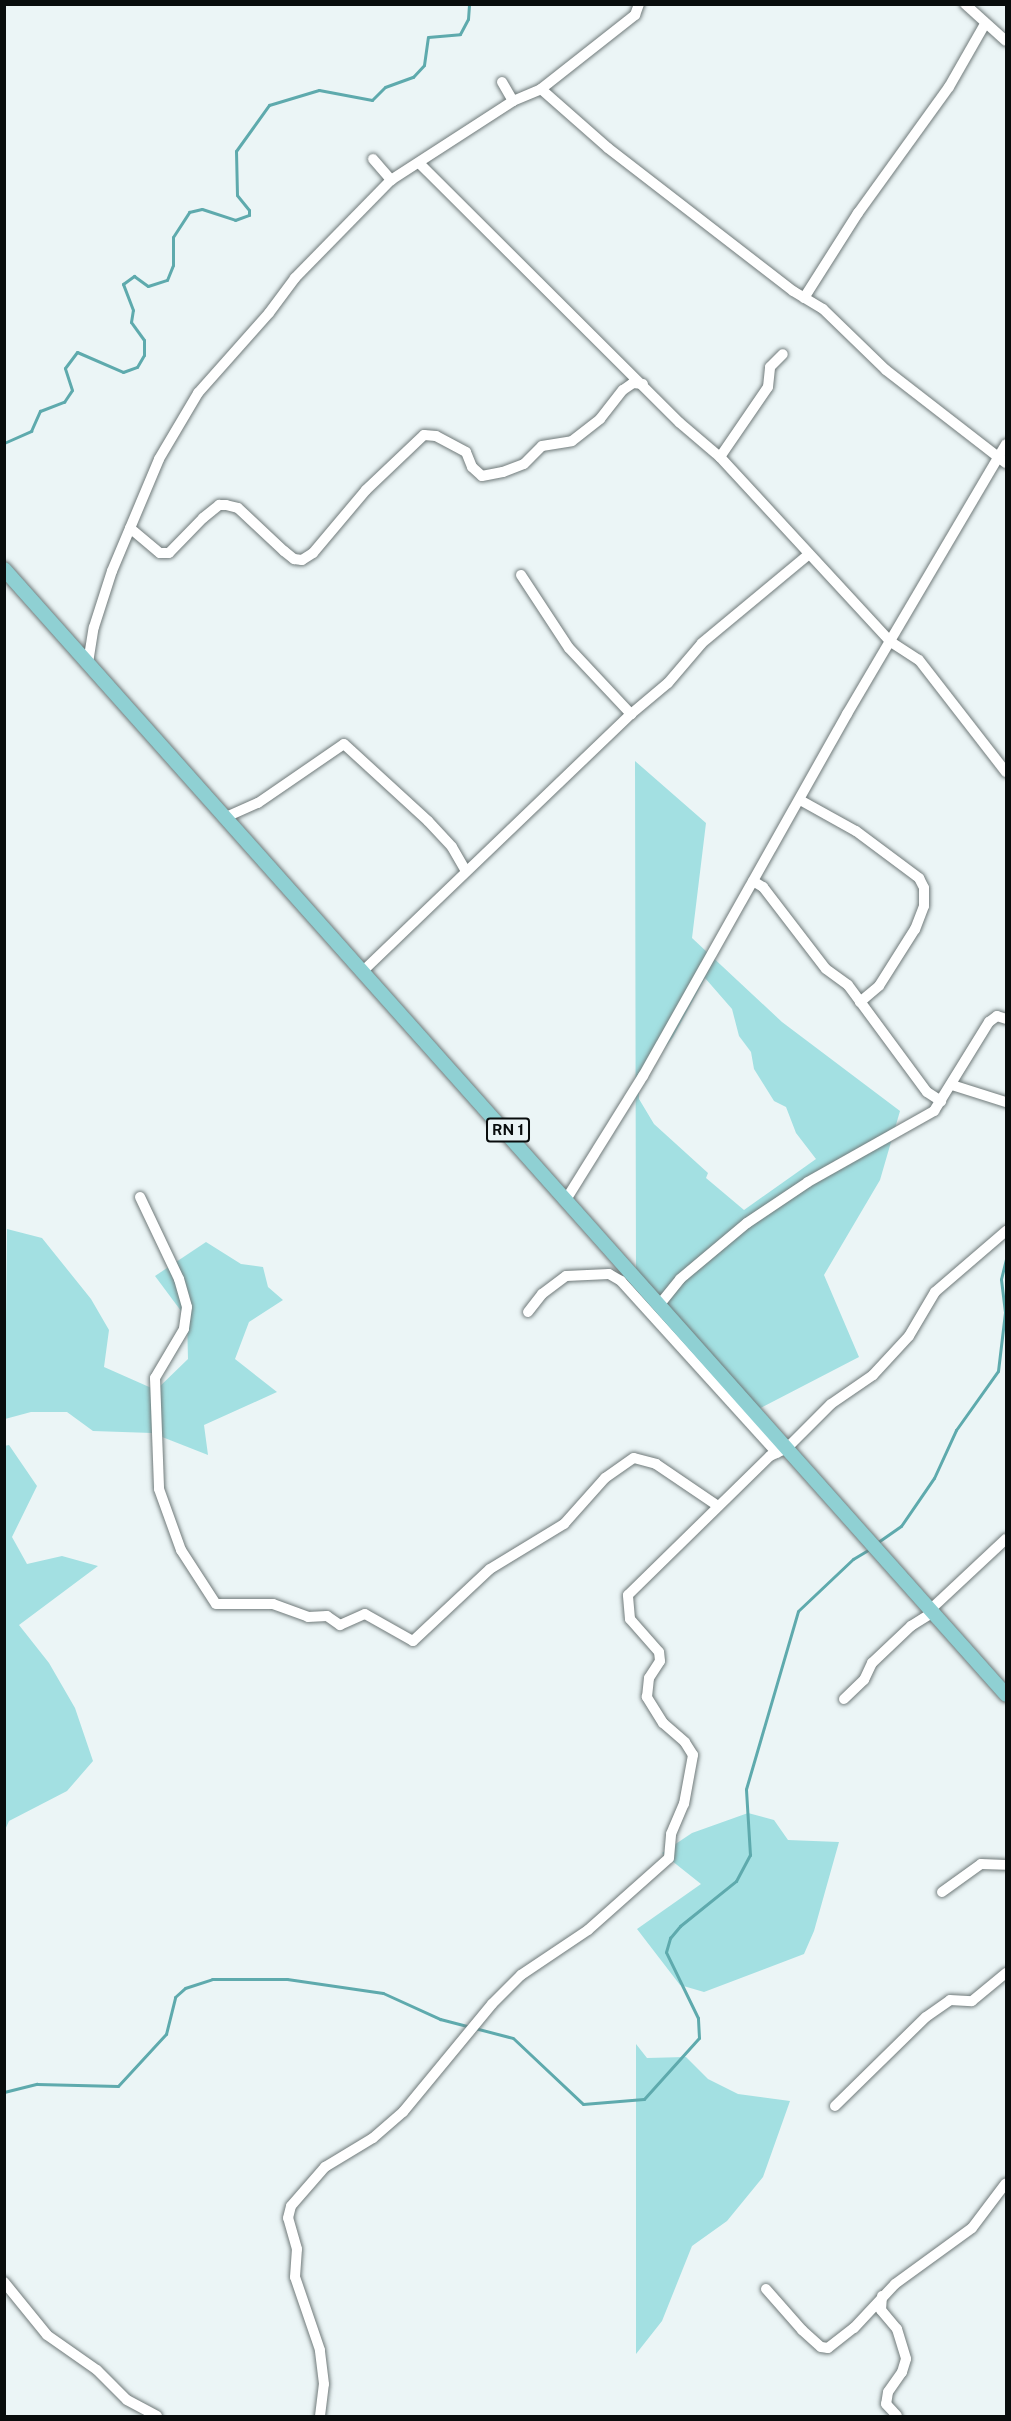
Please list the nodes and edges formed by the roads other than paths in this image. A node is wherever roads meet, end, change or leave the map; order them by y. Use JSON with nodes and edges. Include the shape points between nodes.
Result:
{"nodes":[{"id":1,"x":639,"y":4,"type":"edge"},
{"id":2,"x":965,"y":4,"type":"edge"},
{"id":3,"x":985,"y":24,"type":"junction"},
{"id":4,"x":1006,"y":40,"type":"edge"},
{"id":5,"x":502,"y":82,"type":"dead end"},
{"id":6,"x":542,"y":89,"type":"junction"},
{"id":7,"x":513,"y":101,"type":"junction"},
{"id":8,"x":373,"y":159,"type":"dead end"},
{"id":9,"x":419,"y":163,"type":"junction"},
{"id":10,"x":391,"y":180,"type":"junction"},
{"id":11,"x":804,"y":298,"type":"junction"},
{"id":12,"x":783,"y":354,"type":"dead end"},
{"id":13,"x":643,"y":384,"type":"junction"},
{"id":14,"x":1006,"y":444,"type":"edge"},
{"id":15,"x":720,"y":457,"type":"junction"},
{"id":16,"x":1002,"y":459,"type":"edge"},
{"id":17,"x":130,"y":528,"type":"junction"},
{"id":18,"x":808,"y":555,"type":"junction"},
{"id":19,"x":4,"y":569,"type":"edge"},
{"id":20,"x":522,"y":575,"type":"dead end"},
{"id":21,"x":891,"y":642,"type":"junction"},
{"id":22,"x":88,"y":663,"type":"junction"},
{"id":23,"x":631,"y":714,"type":"junction"},
{"id":24,"x":1006,"y":772,"type":"edge"},
{"id":25,"x":800,"y":800,"type":"junction"},
{"id":26,"x":226,"y":817,"type":"junction"},
{"id":27,"x":466,"y":871,"type":"junction"},
{"id":28,"x":753,"y":881,"type":"junction"},
{"id":29,"x":364,"y":970,"type":"junction"},
{"id":30,"x":860,"y":1002,"type":"junction"},
{"id":31,"x":1006,"y":1019,"type":"edge"},
{"id":32,"x":952,"y":1085,"type":"junction"},
{"id":33,"x":941,"y":1101,"type":"junction"},
{"id":34,"x":1006,"y":1102,"type":"edge"},
{"id":35,"x":141,"y":1197,"type":"dead end"},
{"id":36,"x":567,"y":1198,"type":"junction"},
{"id":37,"x":1006,"y":1231,"type":"edge"},
{"id":38,"x":660,"y":1304,"type":"junction"},
{"id":39,"x":528,"y":1312,"type":"dead end"},
{"id":40,"x":782,"y":1451,"type":"junction"},
{"id":41,"x":718,"y":1506,"type":"junction"},
{"id":42,"x":1006,"y":1539,"type":"edge"},
{"id":43,"x":931,"y":1611,"type":"junction"},
{"id":44,"x":1006,"y":1695,"type":"edge"},
{"id":45,"x":844,"y":1699,"type":"dead end"},
{"id":46,"x":1006,"y":1865,"type":"edge"},
{"id":47,"x":942,"y":1892,"type":"dead end"},
{"id":48,"x":1006,"y":1973,"type":"edge"},
{"id":49,"x":835,"y":2106,"type":"dead end"},
{"id":50,"x":1006,"y":2182,"type":"edge"},
{"id":51,"x":4,"y":2282,"type":"edge"},
{"id":52,"x":766,"y":2289,"type":"dead end"},
{"id":53,"x":882,"y":2296,"type":"junction"},
{"id":54,"x":157,"y":2416,"type":"edge"},
{"id":55,"x":320,"y":2416,"type":"edge"},
{"id":56,"x":897,"y":2416,"type":"edge"}],
"edges":[{"from":1,"to":6,"type":"street","via":[[635,15]]},
{"from":2,"to":3,"type":"street"},
{"from":3,"to":4,"type":"street"},
{"from":3,"to":11,"type":"street","via":[[949,87],[858,213]]},
{"from":5,"to":7,"type":"street"},
{"from":6,"to":7,"type":"street"},
{"from":6,"to":11,"type":"street","via":[[608,148]]},
{"from":7,"to":9,"type":"street"},
{"from":8,"to":10,"type":"street"},
{"from":9,"to":10,"type":"street"},
{"from":9,"to":13,"type":"street"},
{"from":10,"to":17,"type":"street","via":[[295,278],[270,314],[198,393],[159,459]]},
{"from":11,"to":16,"type":"street","via":[[824,309],[886,370]]},
{"from":12,"to":15,"type":"street","via":[[771,367],[768,387]]},
{"from":13,"to":15,"type":"street"},
{"from":13,"to":17,"type":"street","via":[[633,383],[623,390],[600,419],[572,441],[542,446],[524,464],[502,472],[482,476],[472,467],[466,452],[444,439],[424,435],[366,490],[303,560],[294,559],[238,508],[226,505],[219,505],[203,518],[169,553],[160,553]]},
{"from":14,"to":16,"type":"street"},
{"from":15,"to":18,"type":"street"},
{"from":16,"to":21,"type":"street"},
{"from":17,"to":22,"type":"street","via":[[94,627]]},
{"from":18,"to":21,"type":"street"},
{"from":18,"to":23,"type":"street","via":[[702,643],[668,683]]},
{"from":19,"to":22,"type":"main road","number":"RN 1"},
{"from":20,"to":23,"type":"street","via":[[569,648]]},
{"from":21,"to":24,"type":"street","via":[[919,660]]},
{"from":21,"to":25,"type":"street"},
{"from":22,"to":26,"type":"main road","number":"RN 1"},
{"from":23,"to":27,"type":"street"},
{"from":25,"to":28,"type":"street"},
{"from":25,"to":30,"type":"street","via":[[856,831],[919,878],[924,888],[924,906],[915,929],[879,986]]},
{"from":26,"to":27,"type":"street","via":[[258,803],[344,744],[429,821],[452,847]]},
{"from":26,"to":29,"type":"main road","number":"RN 1"},
{"from":27,"to":29,"type":"street"},
{"from":28,"to":30,"type":"street","via":[[763,887],[804,943]]},
{"from":28,"to":36,"type":"street","via":[[643,1076]]},
{"from":29,"to":36,"type":"main road","number":"RN 1"},
{"from":30,"to":33,"type":"street","via":[[927,1092]]},
{"from":31,"to":32,"type":"street","via":[[996,1017],[989,1022]]},
{"from":32,"to":33,"type":"street"},
{"from":32,"to":34,"type":"street"},
{"from":33,"to":38,"type":"street","via":[[934,1111],[808,1182],[747,1223],[680,1279]]},
{"from":35,"to":41,"type":"street","via":[[179,1279],[187,1307],[184,1329],[155,1378],[159,1489],[181,1551],[216,1604],[273,1604],[293,1608],[308,1617],[327,1616],[340,1625],[365,1614],[413,1641],[483,1574],[564,1524],[605,1478],[634,1458],[656,1464]]},
{"from":36,"to":38,"type":"main road","number":"RN 1"},
{"from":37,"to":40,"type":"street","via":[[935,1292],[909,1336],[873,1375],[831,1404]]},
{"from":38,"to":40,"type":"main road","number":"RN 1"},
{"from":39,"to":40,"type":"street","via":[[542,1294],[566,1276],[609,1274],[621,1281]]},
{"from":40,"to":41,"type":"street"},
{"from":40,"to":43,"type":"main road","number":"RN 1"},
{"from":41,"to":55,"type":"street","via":[[632,1589],[626,1601],[630,1619],[658,1652],[660,1660],[646,1686],[649,1703],[693,1755],[684,1803],[671,1834],[669,1857],[588,1930],[521,1975],[492,2004],[403,2112],[373,2138],[325,2167],[291,2206],[288,2218],[297,2249],[295,2277],[320,2350],[324,2384]]},
{"from":42,"to":43,"type":"street"},
{"from":43,"to":44,"type":"main road","number":"RN 1"},
{"from":43,"to":45,"type":"street","via":[[872,1663],[864,1680]]},
{"from":46,"to":47,"type":"street","via":[[981,1864]]},
{"from":48,"to":49,"type":"street","via":[[972,2001],[950,2000],[926,2017]]},
{"from":50,"to":53,"type":"street","via":[[972,2228]]},
{"from":51,"to":54,"type":"street","via":[[47,2336],[97,2370],[127,2400]]},
{"from":52,"to":53,"type":"street","via":[[802,2330],[821,2347],[828,2348],[854,2328]]},
{"from":53,"to":56,"type":"street","via":[[881,2310],[897,2329],[906,2359],[902,2373],[888,2392],[886,2404]]}]}
